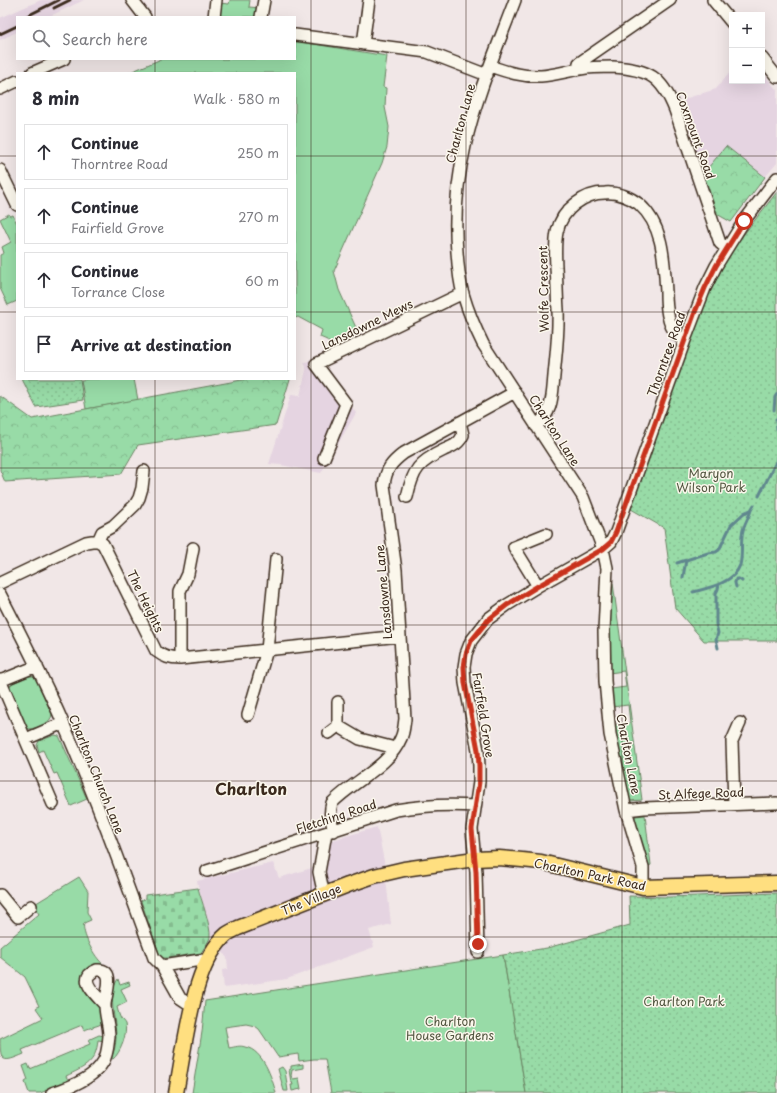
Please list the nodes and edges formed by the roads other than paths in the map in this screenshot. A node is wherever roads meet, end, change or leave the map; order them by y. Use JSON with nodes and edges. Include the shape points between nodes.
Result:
{"nodes":[{"id":1,"x":132,"y":0,"type":"edge"},
{"id":2,"x":216,"y":0,"type":"edge"},
{"id":3,"x":264,"y":0,"type":"edge"},
{"id":4,"x":369,"y":0,"type":"edge"},
{"id":5,"x":515,"y":0,"type":"edge"},
{"id":6,"x":670,"y":0,"type":"edge"},
{"id":7,"x":713,"y":0,"type":"edge"},
{"id":8,"x":144,"y":16,"type":"edge"},
{"id":9,"x":214,"y":16,"type":"edge"},
{"id":10,"x":261,"y":16,"type":"edge"},
{"id":11,"x":729,"y":19,"type":"edge"},
{"id":12,"x":296,"y":35,"type":"edge"},
{"id":13,"x":362,"y":44,"type":"junction"},
{"id":14,"x":62,"y":60,"type":"edge"},
{"id":15,"x":765,"y":62,"type":"edge"},
{"id":16,"x":579,"y":69,"type":"junction"},
{"id":17,"x":489,"y":70,"type":"junction"},
{"id":18,"x":34,"y":72,"type":"edge"},
{"id":19,"x":777,"y":76,"type":"edge"},
{"id":20,"x":16,"y":81,"type":"edge"},
{"id":21,"x":0,"y":89,"type":"edge"},
{"id":22,"x":0,"y":170,"type":"edge"},
{"id":23,"x":777,"y":178,"type":"edge"},
{"id":24,"x":16,"y":203,"type":"edge"},
{"id":25,"x":726,"y":248,"type":"junction"},
{"id":26,"x":463,"y":293,"type":"junction"},
{"id":27,"x":685,"y":340,"type":"junction"},
{"id":28,"x":515,"y":392,"type":"junction"},
{"id":29,"x":460,"y":422,"type":"junction"},
{"id":30,"x":536,"y":426,"type":"junction"},
{"id":31,"x":324,"y":458,"type":"dead end"},
{"id":32,"x":144,"y":471,"type":"dead end"},
{"id":33,"x":407,"y":497,"type":"dead end"},
{"id":34,"x":546,"y":534,"type":"dead end"},
{"id":35,"x":98,"y":541,"type":"junction"},
{"id":36,"x":193,"y":548,"type":"dead end"},
{"id":37,"x":603,"y":549,"type":"junction"},
{"id":38,"x":276,"y":559,"type":"dead end"},
{"id":39,"x":0,"y":583,"type":"edge"},
{"id":40,"x":538,"y":586,"type":"junction"},
{"id":41,"x":0,"y":594,"type":"edge"},
{"id":42,"x":400,"y":636,"type":"junction"},
{"id":43,"x":267,"y":650,"type":"junction"},
{"id":44,"x":180,"y":659,"type":"junction"},
{"id":45,"x":37,"y":666,"type":"junction"},
{"id":46,"x":0,"y":681,"type":"edge"},
{"id":47,"x":338,"y":702,"type":"dead end"},
{"id":48,"x":248,"y":715,"type":"dead end"},
{"id":49,"x":63,"y":723,"type":"junction"},
{"id":50,"x":740,"y":723,"type":"dead end"},
{"id":51,"x":338,"y":726,"type":"junction"},
{"id":52,"x":329,"y":732,"type":"dead end"},
{"id":53,"x":26,"y":739,"type":"junction"},
{"id":54,"x":395,"y":748,"type":"junction"},
{"id":55,"x":777,"y":803,"type":"edge"},
{"id":56,"x":53,"y":804,"type":"dead end"},
{"id":57,"x":734,"y":804,"type":"junction"},
{"id":58,"x":475,"y":806,"type":"junction"},
{"id":59,"x":626,"y":810,"type":"junction"},
{"id":60,"x":330,"y":832,"type":"junction"},
{"id":61,"x":475,"y":859,"type":"junction"},
{"id":62,"x":207,"y":871,"type":"dead end"},
{"id":63,"x":777,"y":883,"type":"edge"},
{"id":64,"x":322,"y":886,"type":"dead end"},
{"id":65,"x":643,"y":887,"type":"junction"},
{"id":66,"x":0,"y":895,"type":"edge"},
{"id":67,"x":31,"y":906,"type":"dead end"},
{"id":68,"x":478,"y":952,"type":"dead end"},
{"id":69,"x":207,"y":963,"type":"junction"},
{"id":70,"x":162,"y":966,"type":"junction"},
{"id":71,"x":105,"y":1004,"type":"dead end"},
{"id":72,"x":193,"y":1004,"type":"junction"},
{"id":73,"x":52,"y":1093,"type":"edge"},
{"id":74,"x":176,"y":1093,"type":"edge"}],
"edges":[{"from":1,"to":8,"type":"street"},
{"from":2,"to":9,"type":"street"},
{"from":3,"to":10,"type":"street"},
{"from":4,"to":13,"type":"street"},
{"from":5,"to":17,"type":"street","name":"Charlton Lane"},
{"from":6,"to":16,"type":"street","via":[[579,64]]},
{"from":7,"to":11,"type":"street"},
{"from":12,"to":13,"type":"street","name":"Coxmount Road"},
{"from":13,"to":17,"type":"street","name":"Coxmount Road","via":[[427,52]]},
{"from":14,"to":18,"type":"street"},
{"from":15,"to":19,"type":"street"},
{"from":16,"to":17,"type":"street","name":"Coxmount Road","via":[[541,76]]},
{"from":16,"to":25,"type":"street","name":"Coxmount Road","via":[[603,67],[640,70],[658,80],[670,96],[720,243]]},
{"from":17,"to":26,"type":"street","name":"Charlton Lane","via":[[465,147],[458,193],[455,230]]},
{"from":20,"to":21,"type":"street"},
{"from":22,"to":24,"type":"street"},
{"from":23,"to":25,"type":"street","name":"Thorntree Road"},
{"from":25,"to":27,"type":"street","name":"Thorntree Road","via":[[705,288]]},
{"from":26,"to":28,"type":"street","name":"Charlton Lane","via":[[472,323],[483,344]]},
{"from":26,"to":31,"type":"street","name":"Lansdowne Mews","via":[[316,364],[346,404]]},
{"from":27,"to":30,"type":"street","name":"Wolfe Crescent","via":[[678,335],[667,313],[661,247],[656,226],[651,218],[637,203],[620,194],[598,193],[580,200],[564,215],[556,232],[558,332],[553,388],[551,406]]},
{"from":27,"to":37,"type":"street","name":"Thorntree Road","via":[[616,532],[611,542]]},
{"from":28,"to":29,"type":"street","name":"Lansdowne Lane"},
{"from":28,"to":30,"type":"street","name":"Charlton Lane"},
{"from":29,"to":33,"type":"street","via":[[463,435],[460,441],[419,466]]},
{"from":29,"to":42,"type":"street","name":"Lansdowne Lane","via":[[404,453],[391,464],[385,476],[384,485],[396,570]]},
{"from":30,"to":37,"type":"street","name":"Charlton Lane","via":[[582,496]]},
{"from":32,"to":35,"type":"street","via":[[140,498],[113,526],[102,532]]},
{"from":34,"to":40,"type":"street","via":[[514,548]]},
{"from":35,"to":39,"type":"street","via":[[86,542]]},
{"from":35,"to":44,"type":"street","name":"The Heights","via":[[103,544],[156,651],[171,659]]},
{"from":36,"to":44,"type":"street","name":"The Heights","via":[[188,574],[180,591]]},
{"from":37,"to":40,"type":"street","name":"Fairfield Grove"},
{"from":37,"to":59,"type":"street","name":"Charlton Lane","via":[[607,568],[605,681],[610,734]]},
{"from":38,"to":43,"type":"street"},
{"from":40,"to":58,"type":"street","name":"Fairfield Grove","via":[[488,620],[471,641],[466,654],[465,683],[479,766]]},
{"from":41,"to":45,"type":"street","name":"Charlton Church Lane"},
{"from":42,"to":43,"type":"street","name":"The Heights"},
{"from":42,"to":54,"type":"street","name":"Lansdowne Lane","via":[[405,719],[401,738]]},
{"from":43,"to":44,"type":"street","name":"The Heights"},
{"from":43,"to":48,"type":"street"},
{"from":45,"to":46,"type":"street"},
{"from":45,"to":49,"type":"street","name":"Charlton Church Lane"},
{"from":46,"to":53,"type":"street"},
{"from":47,"to":51,"type":"street"},
{"from":49,"to":53,"type":"street"},
{"from":49,"to":70,"type":"street","name":"Charlton Church Lane","via":[[96,802],[154,958]]},
{"from":50,"to":57,"type":"street","via":[[732,741]]},
{"from":51,"to":52,"type":"street"},
{"from":51,"to":54,"type":"street","via":[[360,738]]},
{"from":53,"to":56,"type":"street"},
{"from":54,"to":60,"type":"street","name":"Lansdowne Lane","via":[[382,764],[332,803]]},
{"from":55,"to":57,"type":"street","name":"St Alfege Road"},
{"from":57,"to":59,"type":"street","name":"St Alfege Road"},
{"from":58,"to":60,"type":"street","name":"Fletching Road","via":[[417,806],[396,810]]},
{"from":58,"to":61,"type":"street","name":"Fairfield Grove","via":[[472,829]]},
{"from":59,"to":65,"type":"street","name":"Charlton Lane","via":[[643,868]]},
{"from":60,"to":62,"type":"street","name":"Fletching Road"},
{"from":60,"to":64,"type":"street","via":[[319,872]]},
{"from":61,"to":65,"type":"main road","name":"Charlton Park Road","via":[[499,858],[540,862]]},
{"from":61,"to":68,"type":"street","name":"Fairfield Grove"},
{"from":61,"to":69,"type":"main road","name":"The Village","via":[[404,869],[348,885],[228,933],[214,949]]},
{"from":63,"to":65,"type":"main road","name":"Charlton Park Road"},
{"from":66,"to":67,"type":"street","via":[[18,917]]},
{"from":69,"to":70,"type":"street","via":[[200,960]]},
{"from":69,"to":72,"type":"main road","name":"The Village","via":[[200,977]]},
{"from":70,"to":72,"type":"street","name":"Charlton Church Lane","via":[[180,998]]},
{"from":71,"to":73,"type":"street","via":[[108,1035],[103,1062],[88,1077]]},
{"from":72,"to":74,"type":"main road","name":"The Village"}]}
